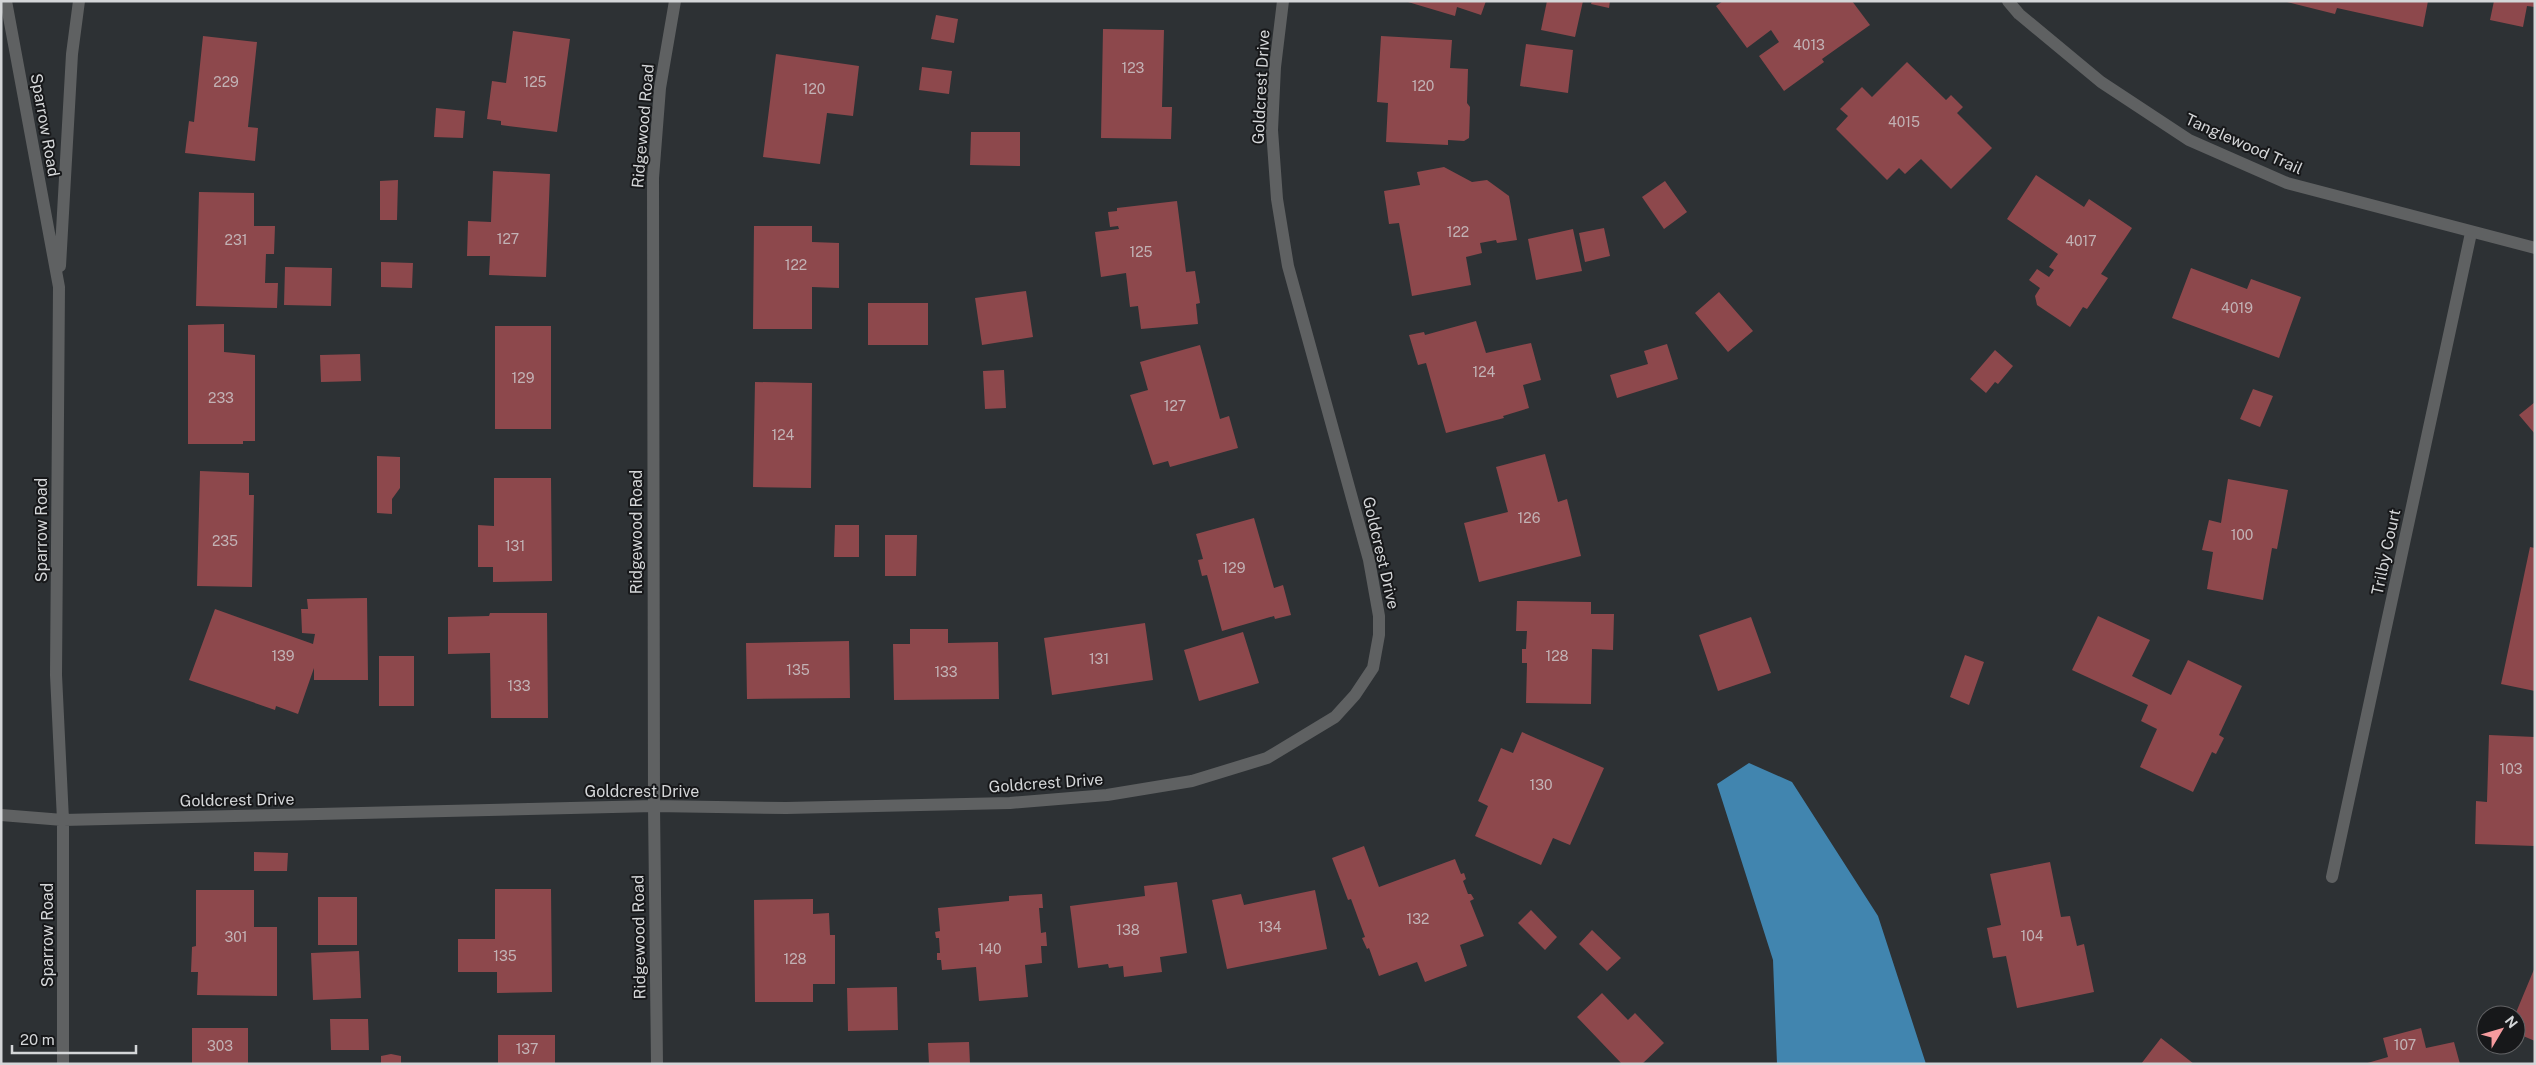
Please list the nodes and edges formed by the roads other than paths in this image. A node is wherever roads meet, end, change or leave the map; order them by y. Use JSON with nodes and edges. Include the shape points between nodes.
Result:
{"nodes":[{"id":1,"x":6,"y":1,"type":"edge"},
{"id":2,"x":78,"y":1,"type":"edge"},
{"id":3,"x":676,"y":1,"type":"edge"},
{"id":4,"x":1283,"y":1,"type":"edge"},
{"id":5,"x":2008,"y":1,"type":"edge"},
{"id":6,"x":2471,"y":233,"type":"junction"},
{"id":7,"x":2535,"y":248,"type":"edge"},
{"id":8,"x":59,"y":286,"type":"junction"},
{"id":9,"x":654,"y":806,"type":"junction"},
{"id":10,"x":1,"y":815,"type":"edge"},
{"id":11,"x":63,"y":820,"type":"junction"},
{"id":12,"x":2332,"y":877,"type":"dead end"},
{"id":13,"x":63,"y":1064,"type":"edge"},
{"id":14,"x":657,"y":1064,"type":"edge"}],
"edges":[{"from":1,"to":8,"type":"street","name":"Sparrow Road"},
{"from":2,"to":8,"type":"street"},
{"from":3,"to":9,"type":"street","name":"Ridgewood Road","via":[[660,88],[653,178]]},
{"from":4,"to":9,"type":"street","name":"Goldcrest Drive","via":[[1272,130],[1288,266],[1369,560],[1379,616],[1380,635],[1372,668],[1355,695],[1335,717],[1267,758],[1192,781],[1107,795],[991,804],[786,808]]},
{"from":5,"to":6,"type":"street","name":"Tanglewood Trail","via":[[2019,14],[2101,82],[2189,140],[2287,183]]},
{"from":6,"to":7,"type":"street","name":"Tanglewood Trail"},
{"from":6,"to":12,"type":"street","name":"Trilby Court"},
{"from":8,"to":11,"type":"street","name":"Sparrow Road","via":[[56,675]]},
{"from":9,"to":11,"type":"street","name":"Goldcrest Drive"},
{"from":9,"to":14,"type":"street","name":"Ridgewood Road"},
{"from":10,"to":11,"type":"street","name":"Goldcrest Drive"},
{"from":11,"to":13,"type":"street","name":"Sparrow Road"}]}
